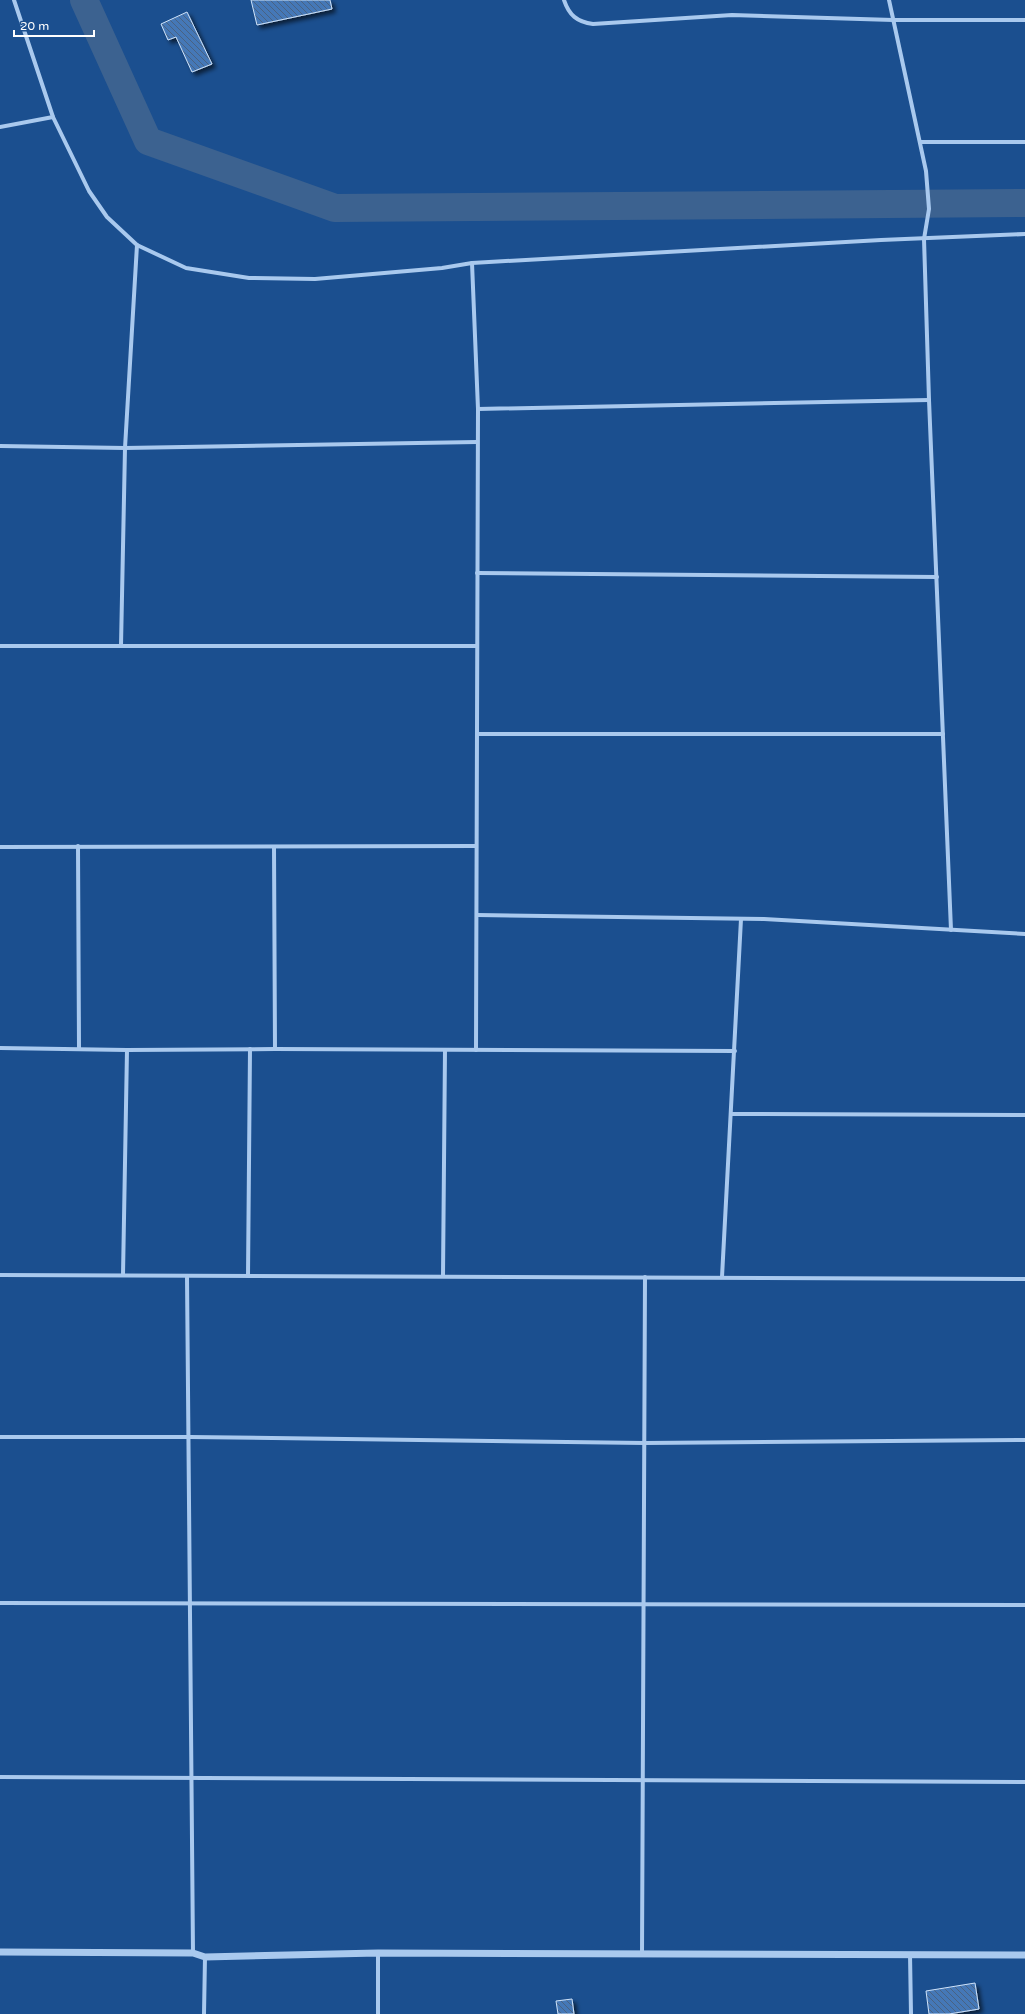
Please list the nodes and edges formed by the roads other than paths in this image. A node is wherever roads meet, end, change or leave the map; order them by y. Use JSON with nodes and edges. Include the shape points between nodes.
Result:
{"nodes":[{"id":1,"x":14,"y":0,"type":"edge"},
{"id":2,"x":564,"y":0,"type":"edge"},
{"id":3,"x":889,"y":0,"type":"edge"},
{"id":4,"x":893,"y":20,"type":"junction"},
{"id":5,"x":1025,"y":20,"type":"edge"},
{"id":6,"x":53,"y":117,"type":"junction"},
{"id":7,"x":0,"y":127,"type":"edge"},
{"id":8,"x":920,"y":142,"type":"junction"},
{"id":9,"x":1025,"y":142,"type":"edge"},
{"id":10,"x":1025,"y":234,"type":"edge"},
{"id":11,"x":924,"y":239,"type":"junction"},
{"id":12,"x":137,"y":245,"type":"junction"},
{"id":13,"x":472,"y":263,"type":"junction"},
{"id":14,"x":928,"y":400,"type":"junction"},
{"id":15,"x":478,"y":409,"type":"junction"},
{"id":16,"x":478,"y":442,"type":"junction"},
{"id":17,"x":0,"y":446,"type":"edge"},
{"id":18,"x":125,"y":448,"type":"junction"},
{"id":19,"x":477,"y":573,"type":"junction"},
{"id":20,"x":937,"y":577,"type":"junction"},
{"id":21,"x":0,"y":646,"type":"edge"},
{"id":22,"x":121,"y":646,"type":"junction"},
{"id":23,"x":477,"y":646,"type":"junction"},
{"id":24,"x":477,"y":734,"type":"junction"},
{"id":25,"x":943,"y":734,"type":"junction"},
{"id":26,"x":0,"y":846,"type":"edge"},
{"id":27,"x":78,"y":846,"type":"junction"},
{"id":28,"x":274,"y":846,"type":"junction"},
{"id":29,"x":476,"y":846,"type":"junction"},
{"id":30,"x":477,"y":916,"type":"junction"},
{"id":31,"x":741,"y":919,"type":"junction"},
{"id":32,"x":951,"y":930,"type":"junction"},
{"id":33,"x":1025,"y":934,"type":"edge"},
{"id":34,"x":0,"y":1048,"type":"edge"},
{"id":35,"x":79,"y":1048,"type":"junction"},
{"id":36,"x":250,"y":1049,"type":"junction"},
{"id":37,"x":275,"y":1049,"type":"junction"},
{"id":38,"x":127,"y":1050,"type":"junction"},
{"id":39,"x":445,"y":1050,"type":"junction"},
{"id":40,"x":476,"y":1050,"type":"junction"},
{"id":41,"x":735,"y":1051,"type":"junction"},
{"id":42,"x":731,"y":1114,"type":"junction"},
{"id":43,"x":1025,"y":1115,"type":"edge"},
{"id":44,"x":0,"y":1275,"type":"edge"},
{"id":45,"x":123,"y":1275,"type":"junction"},
{"id":46,"x":186,"y":1276,"type":"junction"},
{"id":47,"x":248,"y":1276,"type":"junction"},
{"id":48,"x":443,"y":1276,"type":"junction"},
{"id":49,"x":645,"y":1277,"type":"junction"},
{"id":50,"x":722,"y":1277,"type":"junction"},
{"id":51,"x":1025,"y":1279,"type":"edge"},
{"id":52,"x":0,"y":1437,"type":"edge"},
{"id":53,"x":190,"y":1437,"type":"junction"},
{"id":54,"x":1025,"y":1440,"type":"edge"},
{"id":55,"x":645,"y":1443,"type":"junction"},
{"id":56,"x":0,"y":1603,"type":"edge"},
{"id":57,"x":192,"y":1603,"type":"junction"},
{"id":58,"x":645,"y":1604,"type":"junction"},
{"id":59,"x":1025,"y":1605,"type":"edge"},
{"id":60,"x":0,"y":1777,"type":"edge"},
{"id":61,"x":191,"y":1778,"type":"junction"},
{"id":62,"x":642,"y":1780,"type":"junction"},
{"id":63,"x":1025,"y":1782,"type":"edge"},
{"id":64,"x":0,"y":1952,"type":"edge"},
{"id":65,"x":193,"y":1953,"type":"junction"},
{"id":66,"x":378,"y":1953,"type":"junction"},
{"id":67,"x":642,"y":1954,"type":"junction"},
{"id":68,"x":910,"y":1954,"type":"junction"},
{"id":69,"x":1025,"y":1955,"type":"edge"},
{"id":70,"x":205,"y":1957,"type":"junction"},
{"id":71,"x":204,"y":2014,"type":"edge"},
{"id":72,"x":378,"y":2014,"type":"edge"},
{"id":73,"x":911,"y":2014,"type":"edge"}],
"edges":[{"from":1,"to":6,"type":"street"},
{"from":2,"to":4,"type":"street","via":[[572,16],[582,23],[593,24],[732,15]]},
{"from":3,"to":4,"type":"street"},
{"from":4,"to":5,"type":"street"},
{"from":4,"to":8,"type":"street"},
{"from":6,"to":7,"type":"street"},
{"from":6,"to":12,"type":"street","via":[[89,191],[107,217]]},
{"from":8,"to":9,"type":"street"},
{"from":8,"to":11,"type":"street","via":[[926,171],[929,208]]},
{"from":10,"to":11,"type":"street"},
{"from":11,"to":13,"type":"street"},
{"from":11,"to":14,"type":"street"},
{"from":12,"to":13,"type":"street","via":[[186,268],[249,278],[315,279]]},
{"from":12,"to":18,"type":"street"},
{"from":13,"to":15,"type":"street"},
{"from":14,"to":15,"type":"street"},
{"from":14,"to":20,"type":"street"},
{"from":15,"to":16,"type":"street"},
{"from":16,"to":18,"type":"street"},
{"from":16,"to":19,"type":"street"},
{"from":17,"to":18,"type":"street"},
{"from":18,"to":22,"type":"street"},
{"from":19,"to":20,"type":"street"},
{"from":19,"to":23,"type":"street"},
{"from":20,"to":25,"type":"street"},
{"from":21,"to":22,"type":"street"},
{"from":22,"to":23,"type":"street"},
{"from":23,"to":24,"type":"street"},
{"from":24,"to":25,"type":"street"},
{"from":24,"to":29,"type":"street"},
{"from":25,"to":32,"type":"street"},
{"from":26,"to":27,"type":"street"},
{"from":27,"to":28,"type":"street"},
{"from":27,"to":35,"type":"street"},
{"from":28,"to":29,"type":"street"},
{"from":28,"to":37,"type":"street"},
{"from":29,"to":30,"type":"street"},
{"from":30,"to":31,"type":"street"},
{"from":30,"to":40,"type":"street"},
{"from":31,"to":32,"type":"street"},
{"from":31,"to":41,"type":"street"},
{"from":32,"to":33,"type":"street"},
{"from":34,"to":35,"type":"street"},
{"from":35,"to":38,"type":"street"},
{"from":36,"to":37,"type":"street"},
{"from":36,"to":38,"type":"street"},
{"from":36,"to":47,"type":"street"},
{"from":37,"to":39,"type":"street"},
{"from":38,"to":45,"type":"street"},
{"from":39,"to":40,"type":"street"},
{"from":39,"to":48,"type":"street"},
{"from":40,"to":41,"type":"street"},
{"from":41,"to":42,"type":"street"},
{"from":42,"to":43,"type":"street"},
{"from":42,"to":50,"type":"street"},
{"from":44,"to":45,"type":"street"},
{"from":45,"to":46,"type":"street"},
{"from":46,"to":47,"type":"street"},
{"from":46,"to":53,"type":"street"},
{"from":47,"to":48,"type":"street"},
{"from":48,"to":49,"type":"street"},
{"from":49,"to":50,"type":"street"},
{"from":49,"to":55,"type":"street"},
{"from":50,"to":51,"type":"street"},
{"from":52,"to":53,"type":"street"},
{"from":53,"to":55,"type":"street"},
{"from":53,"to":57,"type":"street"},
{"from":54,"to":55,"type":"street"},
{"from":55,"to":58,"type":"street"},
{"from":56,"to":57,"type":"street"},
{"from":57,"to":58,"type":"street"},
{"from":57,"to":61,"type":"street"},
{"from":58,"to":59,"type":"street"},
{"from":58,"to":62,"type":"street"},
{"from":60,"to":61,"type":"street"},
{"from":61,"to":62,"type":"street"},
{"from":61,"to":65,"type":"street"},
{"from":62,"to":63,"type":"street"},
{"from":62,"to":67,"type":"street"},
{"from":64,"to":65,"type":"street"},
{"from":65,"to":70,"type":"street"},
{"from":66,"to":67,"type":"street"},
{"from":66,"to":70,"type":"street"},
{"from":66,"to":72,"type":"street"},
{"from":67,"to":68,"type":"street"},
{"from":68,"to":69,"type":"street"},
{"from":68,"to":73,"type":"street"},
{"from":70,"to":71,"type":"street"}]}
